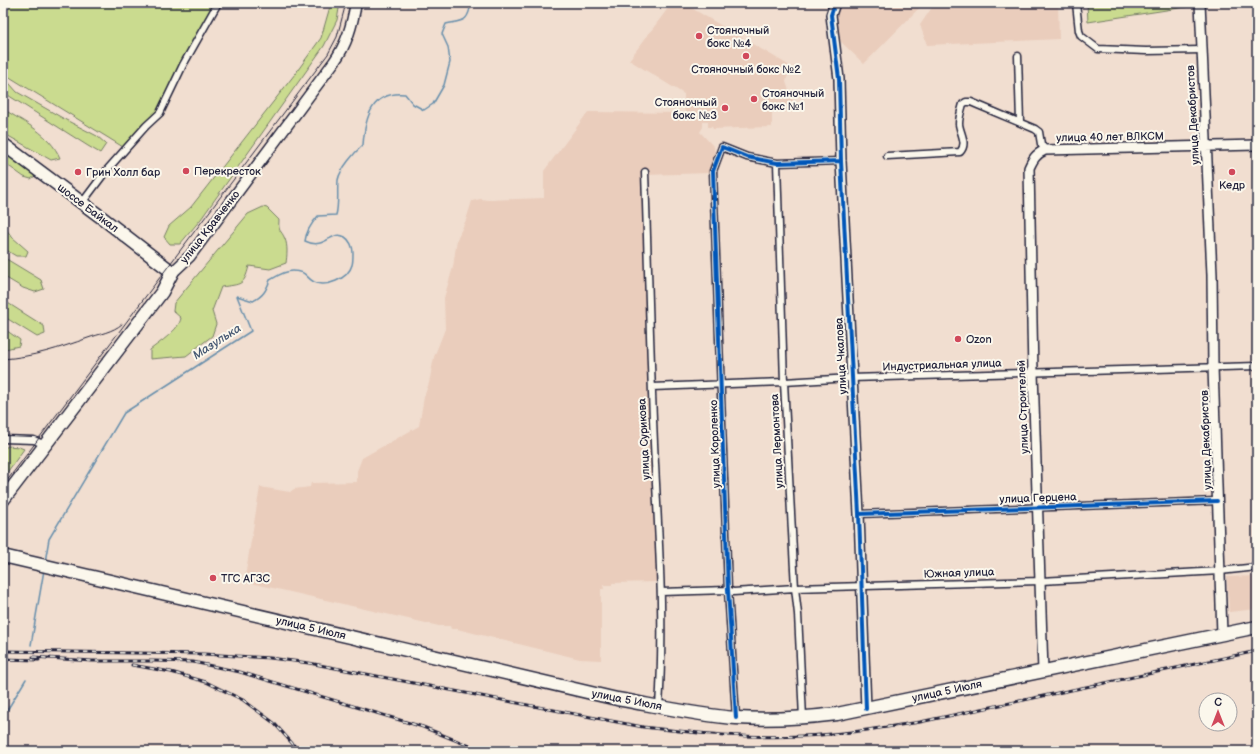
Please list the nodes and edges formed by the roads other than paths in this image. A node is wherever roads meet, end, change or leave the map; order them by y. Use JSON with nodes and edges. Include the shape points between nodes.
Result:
{"nodes":[{"id":1,"x":218,"y":3,"type":"edge"},
{"id":2,"x":356,"y":3,"type":"edge"},
{"id":3,"x":835,"y":3,"type":"edge"},
{"id":4,"x":1076,"y":3,"type":"edge"},
{"id":5,"x":1200,"y":3,"type":"edge"},
{"id":6,"x":1202,"y":50,"type":"junction"},
{"id":7,"x":1018,"y":56,"type":"dead end"},
{"id":8,"x":1020,"y":122,"type":"junction"},
{"id":9,"x":3,"y":144,"type":"edge"},
{"id":10,"x":1257,"y":144,"type":"edge"},
{"id":11,"x":1207,"y":146,"type":"junction"},
{"id":12,"x":1045,"y":150,"type":"junction"},
{"id":13,"x":887,"y":156,"type":"dead end"},
{"id":14,"x":842,"y":161,"type":"junction"},
{"id":15,"x":777,"y":163,"type":"junction"},
{"id":16,"x":645,"y":172,"type":"dead end"},
{"id":17,"x":82,"y":203,"type":"junction"},
{"id":18,"x":172,"y":273,"type":"junction"},
{"id":19,"x":1257,"y":366,"type":"edge"},
{"id":20,"x":1213,"y":367,"type":"junction"},
{"id":21,"x":1034,"y":373,"type":"junction"},
{"id":22,"x":852,"y":378,"type":"junction"},
{"id":23,"x":784,"y":382,"type":"junction"},
{"id":24,"x":722,"y":384,"type":"junction"},
{"id":25,"x":652,"y":387,"type":"junction"},
{"id":26,"x":3,"y":439,"type":"edge"},
{"id":27,"x":45,"y":445,"type":"junction"},
{"id":28,"x":3,"y":500,"type":"edge"},
{"id":29,"x":1217,"y":501,"type":"junction"},
{"id":30,"x":1038,"y":507,"type":"junction"},
{"id":31,"x":859,"y":514,"type":"junction"},
{"id":32,"x":3,"y":556,"type":"edge"},
{"id":33,"x":1257,"y":567,"type":"edge"},
{"id":34,"x":1220,"y":571,"type":"junction"},
{"id":35,"x":1041,"y":581,"type":"junction"},
{"id":36,"x":861,"y":586,"type":"junction"},
{"id":37,"x":795,"y":588,"type":"junction"},
{"id":38,"x":728,"y":590,"type":"junction"},
{"id":39,"x":661,"y":592,"type":"junction"},
{"id":40,"x":1257,"y":627,"type":"edge"},
{"id":41,"x":1222,"y":634,"type":"junction"},
{"id":42,"x":1043,"y":671,"type":"junction"},
{"id":43,"x":659,"y":706,"type":"junction"},
{"id":44,"x":866,"y":708,"type":"junction"},
{"id":45,"x":736,"y":718,"type":"junction"},
{"id":46,"x":803,"y":718,"type":"junction"}],
"edges":[{"from":1,"to":17,"type":"street","via":[[182,65],[160,113],[106,171]]},
{"from":2,"to":18,"type":"main road","name":"улица Кравченко","via":[[342,51],[190,256]]},
{"from":3,"to":14,"type":"main road","name":"улица Чкалова","via":[[831,15],[840,79]]},
{"from":4,"to":6,"type":"street","via":[[1081,36],[1098,49]]},
{"from":5,"to":6,"type":"main road","name":"улица Декабристов"},
{"from":6,"to":11,"type":"main road","name":"улица Декабристов"},
{"from":7,"to":8,"type":"street"},
{"from":8,"to":12,"type":"street","name":"улица 40 лет ВЛКСМ","via":[[1039,132]]},
{"from":8,"to":13,"type":"street","name":"улица 40 лет ВЛКСМ","via":[[966,102],[960,112],[959,123],[964,145],[960,152]]},
{"from":9,"to":17,"type":"highway","name":"шоссе Байкал"},
{"from":10,"to":11,"type":"main road","name":"улица 40 лет ВЛКСМ"},
{"from":11,"to":12,"type":"main road","name":"улица 40 лет ВЛКСМ"},
{"from":11,"to":20,"type":"main road","name":"улица Декабристов"},
{"from":12,"to":21,"type":"main road","name":"улица Строителей","via":[[1038,153],[1029,168]]},
{"from":14,"to":15,"type":"street"},
{"from":14,"to":22,"type":"main road","name":"улица Чкалова"},
{"from":15,"to":23,"type":"street","name":"улица Лермонтова"},
{"from":15,"to":24,"type":"street","name":"улица Короленко","via":[[747,158],[722,147],[713,172]]},
{"from":16,"to":25,"type":"street","name":"улица Сурикова"},
{"from":17,"to":18,"type":"highway","name":"шоссе Байкал"},
{"from":18,"to":27,"type":"highway","name":"улица Кравченко","via":[[162,292]]},
{"from":19,"to":20,"type":"street","name":"Индустриальная улица"},
{"from":20,"to":21,"type":"street","name":"Индустриальная улица"},
{"from":20,"to":29,"type":"main road","name":"улица Декабристов"},
{"from":21,"to":22,"type":"street","name":"Индустриальная улица"},
{"from":21,"to":30,"type":"main road","name":"улица Строителей"},
{"from":22,"to":23,"type":"street","name":"Индустриальная улица"},
{"from":22,"to":31,"type":"main road","name":"улица Чкалова"},
{"from":23,"to":24,"type":"street","name":"Индустриальная улица"},
{"from":23,"to":37,"type":"street","name":"улица Лермонтова"},
{"from":24,"to":25,"type":"street","name":"Индустриальная улица"},
{"from":24,"to":38,"type":"street","name":"улица Короленко"},
{"from":25,"to":39,"type":"street","name":"улица Сурикова"},
{"from":26,"to":27,"type":"street","via":[[34,440]]},
{"from":27,"to":28,"type":"highway","name":"улица Кравченко"},
{"from":29,"to":30,"type":"street","name":"улица Герцена"},
{"from":29,"to":34,"type":"main road","name":"улица Декабристов"},
{"from":30,"to":31,"type":"street","name":"улица Герцена"},
{"from":30,"to":35,"type":"main road","name":"улица Строителей"},
{"from":31,"to":36,"type":"main road","name":"улица Чкалова"},
{"from":32,"to":43,"type":"highway","name":"улица 5 Июля","via":[[617,699]]},
{"from":33,"to":34,"type":"street","name":"Южная улица"},
{"from":34,"to":35,"type":"street","name":"Южная улица"},
{"from":34,"to":41,"type":"main road","name":"улица Декабристов"},
{"from":35,"to":36,"type":"street","name":"Южная улица"},
{"from":35,"to":42,"type":"main road","name":"улица Строителей"},
{"from":36,"to":37,"type":"street","name":"Южная улица"},
{"from":36,"to":44,"type":"main road","name":"улица Чкалова"},
{"from":37,"to":38,"type":"street","name":"Южная улица","via":[[733,592]]},
{"from":37,"to":46,"type":"street","name":"улица Лермонтова"},
{"from":38,"to":39,"type":"street","name":"Южная улица"},
{"from":38,"to":45,"type":"street","name":"улица Короленко"},
{"from":39,"to":43,"type":"street","name":"улица Сурикова"},
{"from":40,"to":41,"type":"highway","name":"улица 5 Июля"},
{"from":41,"to":42,"type":"highway","name":"улица 5 Июля"},
{"from":42,"to":44,"type":"highway","name":"улица 5 Июля"},
{"from":43,"to":45,"type":"highway","name":"улица 5 Июля"},
{"from":44,"to":46,"type":"highway","name":"улица 5 Июля"},
{"from":45,"to":46,"type":"highway","name":"улица 5 Июля"}]}
